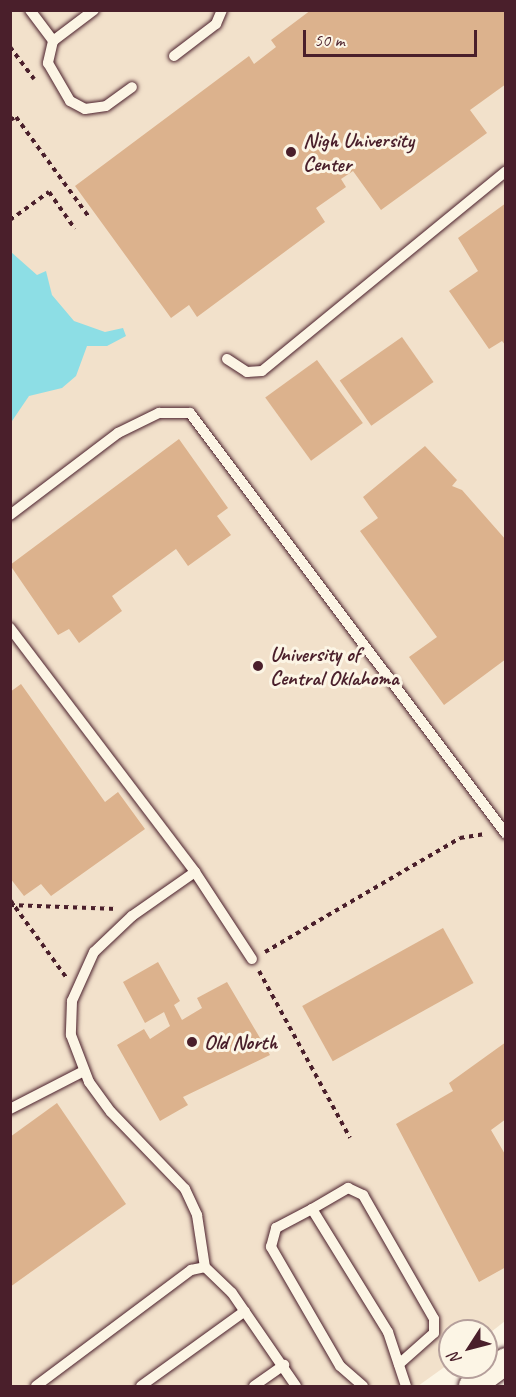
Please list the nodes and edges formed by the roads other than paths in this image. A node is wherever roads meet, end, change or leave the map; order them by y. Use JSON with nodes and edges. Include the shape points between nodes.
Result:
{"nodes":[{"id":1,"x":30,"y":10,"type":"edge"},
{"id":2,"x":94,"y":10,"type":"edge"},
{"id":3,"x":222,"y":10,"type":"edge"},
{"id":4,"x":53,"y":41,"type":"junction"},
{"id":5,"x":174,"y":56,"type":"dead end"},
{"id":6,"x":132,"y":87,"type":"dead end"},
{"id":7,"x":506,"y":171,"type":"edge"},
{"id":8,"x":228,"y":359,"type":"dead end"},
{"id":9,"x":10,"y":515,"type":"edge"},
{"id":10,"x":10,"y":628,"type":"edge"},
{"id":11,"x":504,"y":832,"type":"edge"},
{"id":12,"x":195,"y":872,"type":"junction"},
{"id":13,"x":252,"y":959,"type":"road end"},
{"id":14,"x":84,"y":1071,"type":"junction"},
{"id":15,"x":10,"y":1108,"type":"edge"},
{"id":16,"x":312,"y":1209,"type":"junction"},
{"id":17,"x":205,"y":1267,"type":"junction"},
{"id":18,"x":245,"y":1311,"type":"junction"},
{"id":19,"x":506,"y":1362,"type":"edge"},
{"id":20,"x":399,"y":1364,"type":"junction"},
{"id":21,"x":284,"y":1365,"type":"junction"},
{"id":22,"x":36,"y":1386,"type":"edge"},
{"id":23,"x":141,"y":1386,"type":"edge"},
{"id":24,"x":254,"y":1386,"type":"edge"},
{"id":25,"x":297,"y":1386,"type":"edge"},
{"id":26,"x":363,"y":1386,"type":"edge"},
{"id":27,"x":406,"y":1386,"type":"edge"},
{"id":28,"x":472,"y":1386,"type":"edge"}],
"edges":[{"from":1,"to":4,"type":"lane"},
{"from":2,"to":4,"type":"lane"},
{"from":3,"to":5,"type":"lane","via":[[216,24]]},
{"from":4,"to":6,"type":"lane","via":[[48,63],[70,101],[96,110]]},
{"from":7,"to":8,"type":"lane","via":[[262,370],[247,372]]},
{"from":9,"to":11,"type":"lane","via":[[118,433],[159,413],[190,413]]},
{"from":10,"to":12,"type":"lane"},
{"from":12,"to":13,"type":"lane"},
{"from":12,"to":14,"type":"lane","via":[[142,909],[94,952],[75,989],[71,1035]]},
{"from":14,"to":15,"type":"lane"},
{"from":14,"to":17,"type":"lane","via":[[125,1130],[165,1162],[185,1189],[197,1215]]},
{"from":16,"to":20,"type":"lane","via":[[388,1332]]},
{"from":16,"to":20,"type":"lane","via":[[348,1188],[363,1195],[434,1318],[434,1333]]},
{"from":16,"to":26,"type":"lane","via":[[276,1228],[272,1247],[340,1366]]},
{"from":17,"to":18,"type":"lane","via":[[213,1269]]},
{"from":17,"to":22,"type":"lane","via":[[190,1270]]},
{"from":18,"to":21,"type":"lane"},
{"from":18,"to":23,"type":"lane"},
{"from":19,"to":28,"type":"street"},
{"from":20,"to":27,"type":"lane"},
{"from":21,"to":24,"type":"lane"},
{"from":21,"to":25,"type":"lane"}]}
